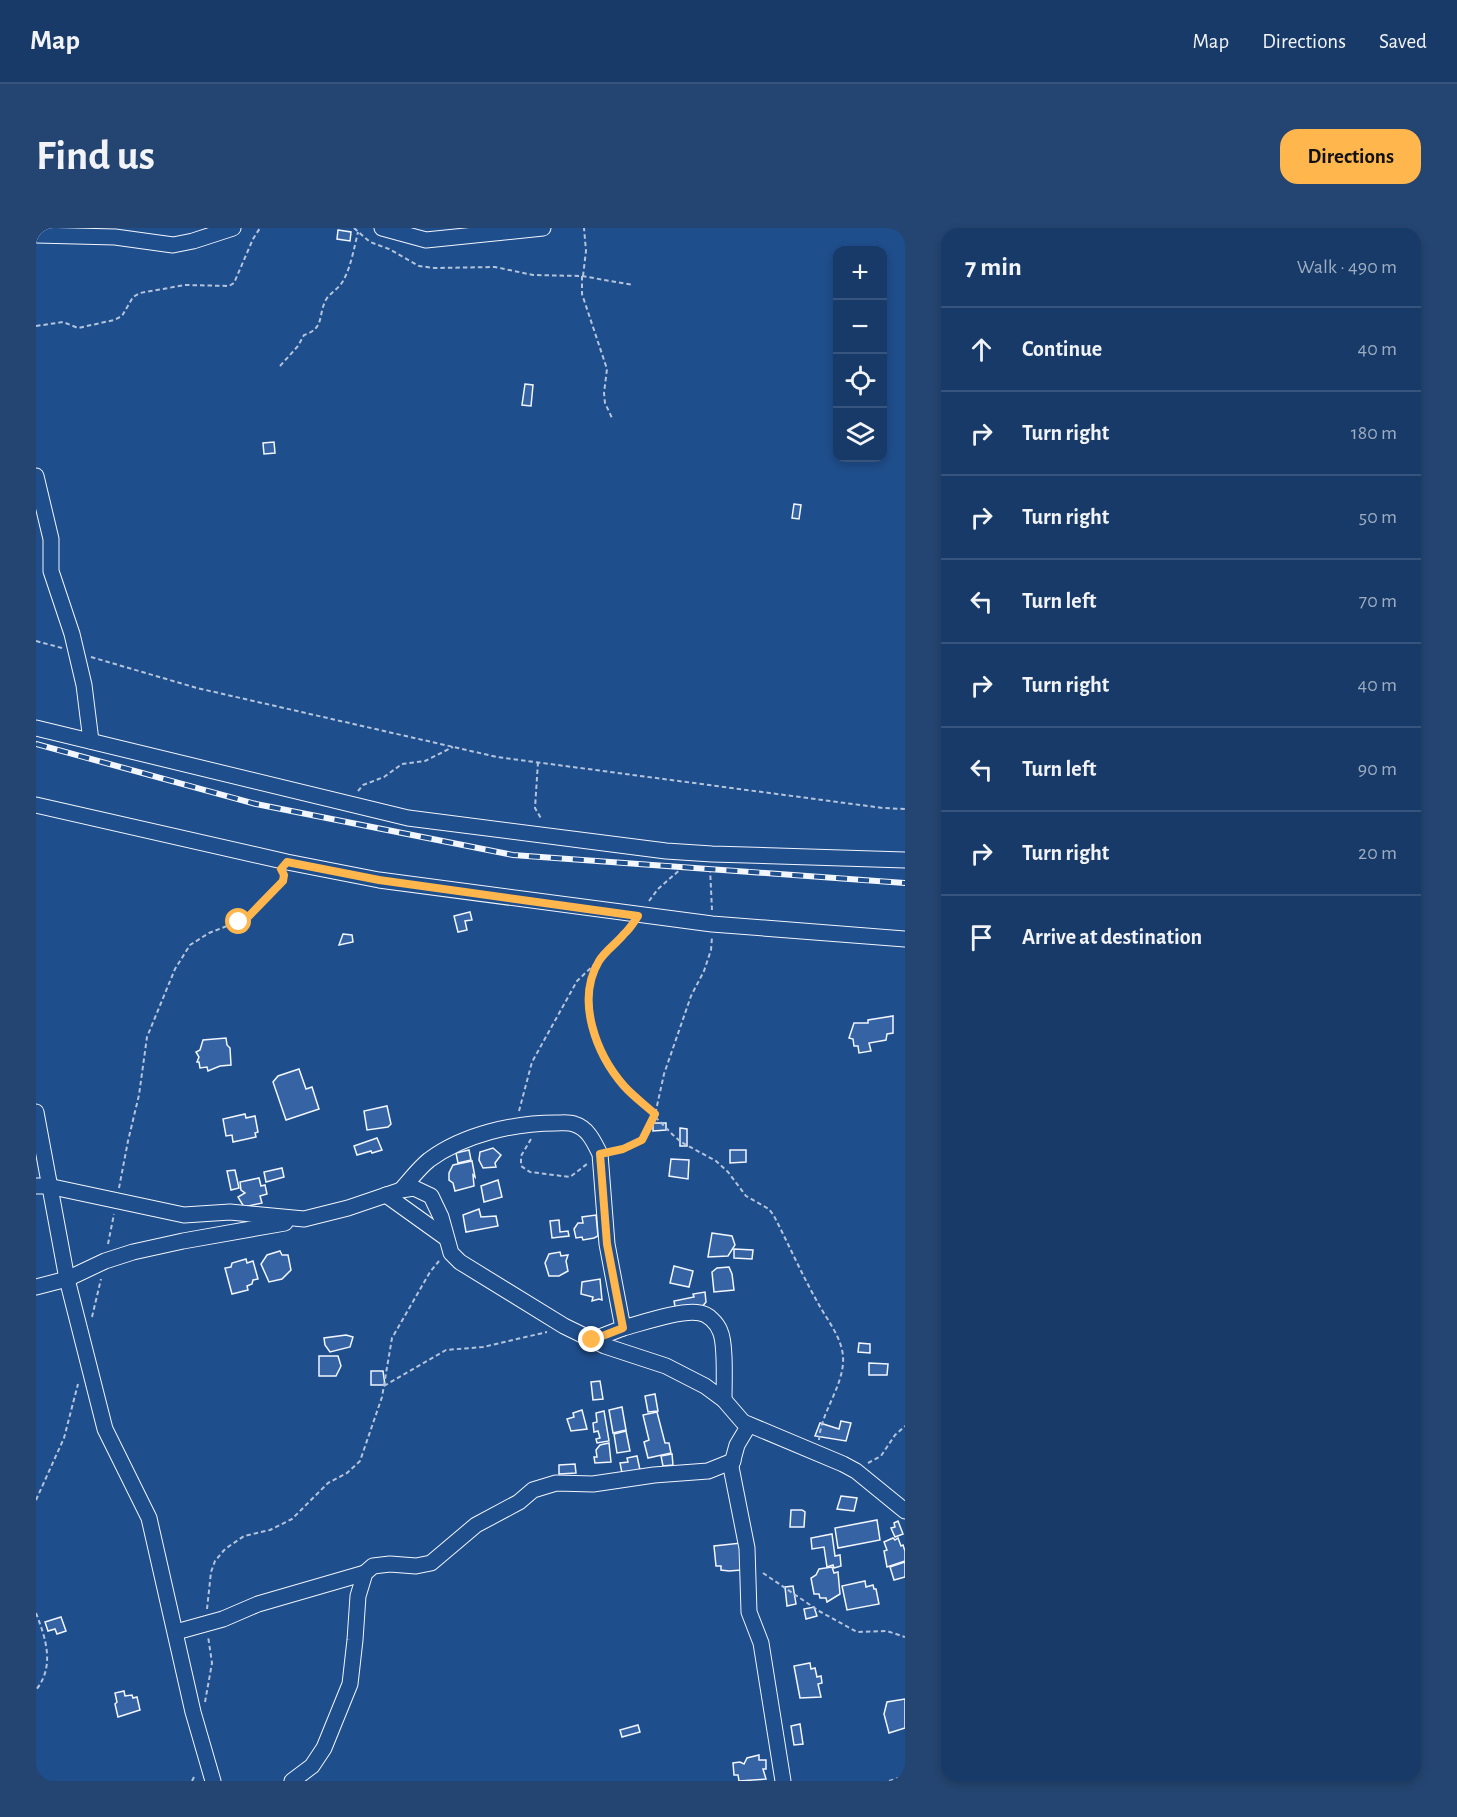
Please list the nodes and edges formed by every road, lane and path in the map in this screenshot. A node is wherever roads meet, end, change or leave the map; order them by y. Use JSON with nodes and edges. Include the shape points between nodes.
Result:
{"nodes":[{"id":1,"x":232,"y":228,"type":"edge"},
{"id":2,"x":260,"y":228,"type":"edge"},
{"id":3,"x":354,"y":228,"type":"edge"},
{"id":4,"x":382,"y":228,"type":"edge"},
{"id":5,"x":543,"y":228,"type":"edge"},
{"id":6,"x":584,"y":228,"type":"edge"},
{"id":7,"x":358,"y":232,"type":"junction"},
{"id":8,"x":36,"y":235,"type":"edge"},
{"id":9,"x":582,"y":276,"type":"junction"},
{"id":10,"x":633,"y":285,"type":"dead end"},
{"id":11,"x":36,"y":326,"type":"edge"},
{"id":12,"x":280,"y":366,"type":"dead end"},
{"id":13,"x":612,"y":418,"type":"dead end"},
{"id":14,"x":36,"y":476,"type":"edge"},
{"id":15,"x":36,"y":640,"type":"edge"},
{"id":16,"x":76,"y":652,"type":"junction"},
{"id":17,"x":36,"y":728,"type":"edge"},
{"id":18,"x":91,"y":741,"type":"junction"},
{"id":19,"x":453,"y":747,"type":"junction"},
{"id":20,"x":538,"y":762,"type":"junction"},
{"id":21,"x":349,"y":803,"type":"junction"},
{"id":22,"x":36,"y":805,"type":"edge"},
{"id":23,"x":905,"y":809,"type":"edge"},
{"id":24,"x":558,"y":837,"type":"junction"},
{"id":25,"x":694,"y":853,"type":"junction"},
{"id":26,"x":712,"y":854,"type":"junction"},
{"id":27,"x":905,"y":860,"type":"edge"},
{"id":28,"x":287,"y":862,"type":"junction"},
{"id":29,"x":638,"y":916,"type":"junction"},
{"id":30,"x":712,"y":924,"type":"junction"},
{"id":31,"x":905,"y":939,"type":"edge"},
{"id":32,"x":599,"y":961,"type":"junction"},
{"id":33,"x":147,"y":1052,"type":"dead end"},
{"id":34,"x":36,"y":1112,"type":"edge"},
{"id":35,"x":655,"y":1114,"type":"junction"},
{"id":36,"x":540,"y":1123,"type":"junction"},
{"id":37,"x":513,"y":1128,"type":"junction"},
{"id":38,"x":600,"y":1154,"type":"junction"},
{"id":39,"x":42,"y":1186,"type":"edge"},
{"id":40,"x":401,"y":1190,"type":"junction"},
{"id":41,"x":386,"y":1195,"type":"junction"},
{"id":42,"x":304,"y":1219,"type":"junction"},
{"id":43,"x":449,"y":1245,"type":"junction"},
{"id":44,"x":67,"y":1279,"type":"junction"},
{"id":45,"x":36,"y":1287,"type":"edge"},
{"id":46,"x":564,"y":1326,"type":"junction"},
{"id":47,"x":623,"y":1328,"type":"junction"},
{"id":48,"x":592,"y":1340,"type":"junction"},
{"id":49,"x":384,"y":1386,"type":"junction"},
{"id":50,"x":724,"y":1400,"type":"junction"},
{"id":51,"x":749,"y":1425,"type":"junction"},
{"id":52,"x":905,"y":1426,"type":"edge"},
{"id":53,"x":818,"y":1452,"type":"junction"},
{"id":54,"x":733,"y":1461,"type":"junction"},
{"id":55,"x":861,"y":1476,"type":"junction"},
{"id":56,"x":905,"y":1511,"type":"edge"},
{"id":57,"x":760,"y":1572,"type":"dead end"},
{"id":58,"x":365,"y":1573,"type":"junction"},
{"id":59,"x":36,"y":1613,"type":"edge"},
{"id":60,"x":207,"y":1624,"type":"junction"},
{"id":61,"x":176,"y":1632,"type":"junction"},
{"id":62,"x":905,"y":1637,"type":"edge"},
{"id":63,"x":36,"y":1690,"type":"edge"},
{"id":64,"x":205,"y":1705,"type":"dead end"},
{"id":65,"x":196,"y":1774,"type":"dead end"},
{"id":66,"x":905,"y":1776,"type":"edge"},
{"id":67,"x":192,"y":1781,"type":"edge"},
{"id":68,"x":213,"y":1781,"type":"edge"},
{"id":69,"x":292,"y":1781,"type":"edge"},
{"id":70,"x":783,"y":1781,"type":"edge"},
{"id":71,"x":889,"y":1781,"type":"edge"}],
"edges":[{"from":1,"to":8,"type":"street","via":[[173,245],[115,237]]},
{"from":2,"to":11,"type":"path","via":[[229,286],[185,285],[140,293],[114,320],[78,328],[63,322]]},
{"from":3,"to":7,"type":"path"},
{"from":4,"to":5,"type":"street","via":[[426,240]]},
{"from":6,"to":9,"type":"path"},
{"from":7,"to":9,"type":"path","via":[[370,242],[428,268],[495,267],[533,275]]},
{"from":7,"to":12,"type":"path","via":[[347,273],[326,302],[318,327],[304,335]]},
{"from":9,"to":10,"type":"path"},
{"from":9,"to":13,"type":"path","via":[[582,294],[607,369],[605,403]]},
{"from":14,"to":16,"type":"street","via":[[51,539],[51,571]]},
{"from":15,"to":16,"type":"path"},
{"from":16,"to":18,"type":"street"},
{"from":16,"to":19,"type":"path","via":[[197,688]]},
{"from":17,"to":18,"type":"street"},
{"from":18,"to":21,"type":"street"},
{"from":19,"to":20,"type":"path"},
{"from":19,"to":21,"type":"path","via":[[425,761],[402,764],[384,777],[368,782]]},
{"from":20,"to":23,"type":"path"},
{"from":20,"to":24,"type":"path","via":[[536,808]]},
{"from":21,"to":24,"type":"street","via":[[408,818]]},
{"from":22,"to":28,"type":"street"},
{"from":24,"to":25,"type":"street"},
{"from":25,"to":26,"type":"street"},
{"from":25,"to":29,"type":"path"},
{"from":26,"to":27,"type":"street"},
{"from":26,"to":30,"type":"path"},
{"from":28,"to":29,"type":"street","via":[[379,880]]},
{"from":28,"to":33,"type":"path","via":[[281,869],[283,881],[249,916],[196,940],[186,950],[149,1030]]},
{"from":29,"to":30,"type":"street"},
{"from":29,"to":32,"type":"path"},
{"from":30,"to":31,"type":"street"},
{"from":30,"to":35,"type":"path","via":[[711,950],[664,1074]]},
{"from":32,"to":35,"type":"path","via":[[592,978],[590,1020],[600,1047],[624,1085]]},
{"from":32,"to":37,"type":"path","via":[[577,981],[532,1062]]},
{"from":34,"to":39,"type":"street"},
{"from":35,"to":38,"type":"path","via":[[642,1140]]},
{"from":35,"to":53,"type":"path","via":[[681,1142],[716,1161],[746,1196],[769,1209],[832,1325],[843,1357],[820,1430]]},
{"from":36,"to":37,"type":"street"},
{"from":36,"to":38,"type":"street","via":[[573,1124],[585,1130]]},
{"from":36,"to":38,"type":"path","via":[[521,1156],[521,1166],[530,1172],[570,1176]]},
{"from":37,"to":40,"type":"street","via":[[456,1144],[429,1160]]},
{"from":38,"to":47,"type":"street","via":[[607,1244]]},
{"from":39,"to":42,"type":"street","via":[[184,1215],[230,1212]]},
{"from":39,"to":44,"type":"street"},
{"from":40,"to":41,"type":"street"},
{"from":40,"to":43,"type":"street","via":[[414,1188],[431,1196]]},
{"from":41,"to":42,"type":"street"},
{"from":41,"to":43,"type":"street"},
{"from":42,"to":44,"type":"street","via":[[133,1252]]},
{"from":43,"to":46,"type":"street","via":[[460,1262]]},
{"from":43,"to":49,"type":"path","via":[[392,1338]]},
{"from":44,"to":45,"type":"street"},
{"from":44,"to":61,"type":"street","via":[[105,1429],[149,1518]]},
{"from":46,"to":48,"type":"street"},
{"from":46,"to":49,"type":"path","via":[[483,1347],[446,1350]]},
{"from":47,"to":48,"type":"street"},
{"from":47,"to":50,"type":"street","via":[[690,1312],[712,1319],[721,1332]]},
{"from":48,"to":50,"type":"street","via":[[666,1365]]},
{"from":49,"to":60,"type":"path","via":[[360,1461],[320,1491],[292,1519],[270,1530],[244,1536],[215,1561]]},
{"from":50,"to":51,"type":"street"},
{"from":51,"to":53,"type":"street"},
{"from":51,"to":54,"type":"street"},
{"from":52,"to":55,"type":"path","via":[[881,1456],[869,1462]]},
{"from":53,"to":55,"type":"street"},
{"from":54,"to":58,"type":"street","via":[[708,1471],[593,1484],[556,1484],[533,1490],[476,1525],[431,1563],[373,1566]]},
{"from":54,"to":70,"type":"street","via":[[747,1548],[749,1612],[761,1643]]},
{"from":55,"to":56,"type":"street"},
{"from":57,"to":62,"type":"path","via":[[857,1632],[887,1631]]},
{"from":58,"to":60,"type":"street","via":[[258,1604]]},
{"from":58,"to":69,"type":"street","via":[[358,1596],[350,1684],[324,1748],[312,1766]]},
{"from":59,"to":63,"type":"path","via":[[48,1655],[47,1669]]},
{"from":60,"to":61,"type":"street"},
{"from":60,"to":64,"type":"path","via":[[212,1664]]},
{"from":61,"to":68,"type":"street"},
{"from":65,"to":67,"type":"path"},
{"from":66,"to":71,"type":"path"}]}
